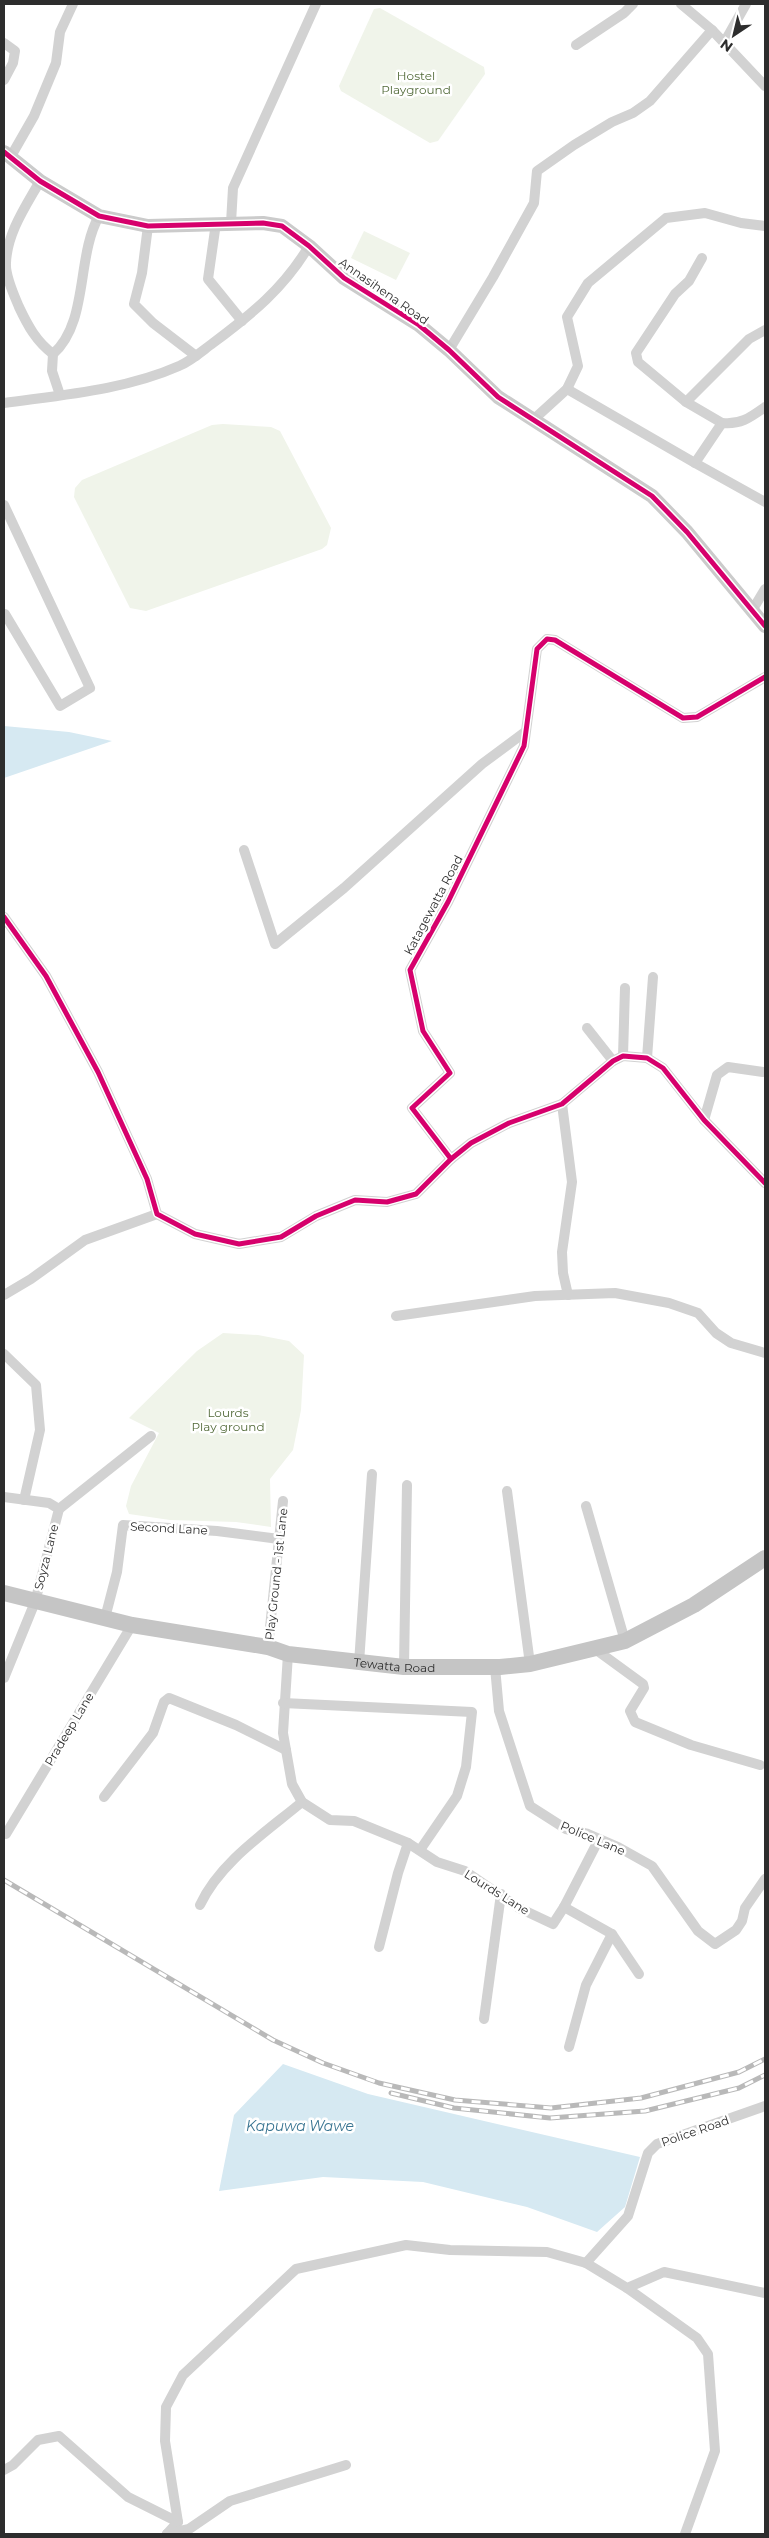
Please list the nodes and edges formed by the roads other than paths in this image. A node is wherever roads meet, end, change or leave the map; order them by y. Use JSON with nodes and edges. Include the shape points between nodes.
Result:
{"nodes":[{"id":1,"x":73,"y":4,"type":"edge"},
{"id":2,"x":316,"y":4,"type":"edge"},
{"id":3,"x":633,"y":4,"type":"edge"},
{"id":4,"x":681,"y":4,"type":"edge"},
{"id":5,"x":746,"y":4,"type":"edge"},
{"id":6,"x":712,"y":30,"type":"junction"},
{"id":7,"x":4,"y":43,"type":"edge"},
{"id":8,"x":724,"y":43,"type":"junction"},
{"id":9,"x":576,"y":45,"type":"dead end"},
{"id":10,"x":4,"y":80,"type":"edge"},
{"id":11,"x":765,"y":86,"type":"edge"},
{"id":12,"x":7,"y":155,"type":"edge"},
{"id":13,"x":40,"y":181,"type":"junction"},
{"id":14,"x":99,"y":216,"type":"junction"},
{"id":15,"x":216,"y":223,"type":"junction"},
{"id":16,"x":231,"y":223,"type":"junction"},
{"id":17,"x":148,"y":226,"type":"junction"},
{"id":18,"x":765,"y":226,"type":"edge"},
{"id":19,"x":309,"y":246,"type":"junction"},
{"id":20,"x":702,"y":258,"type":"dead end"},
{"id":21,"x":242,"y":321,"type":"junction"},
{"id":22,"x":765,"y":330,"type":"edge"},
{"id":23,"x":449,"y":350,"type":"junction"},
{"id":24,"x":52,"y":354,"type":"junction"},
{"id":25,"x":196,"y":356,"type":"junction"},
{"id":26,"x":567,"y":389,"type":"junction"},
{"id":27,"x":60,"y":395,"type":"junction"},
{"id":28,"x":686,"y":402,"type":"junction"},
{"id":29,"x":4,"y":403,"type":"edge"},
{"id":30,"x":765,"y":407,"type":"edge"},
{"id":31,"x":533,"y":420,"type":"junction"},
{"id":32,"x":722,"y":423,"type":"junction"},
{"id":33,"x":695,"y":463,"type":"junction"},
{"id":34,"x":765,"y":502,"type":"edge"},
{"id":35,"x":4,"y":505,"type":"edge"},
{"id":36,"x":765,"y":589,"type":"edge"},
{"id":37,"x":753,"y":609,"type":"junction"},
{"id":38,"x":5,"y":614,"type":"dead end"},
{"id":39,"x":765,"y":626,"type":"edge"},
{"id":40,"x":765,"y":677,"type":"edge"},
{"id":41,"x":525,"y":732,"type":"junction"},
{"id":42,"x":244,"y":850,"type":"dead end"},
{"id":43,"x":4,"y":917,"type":"edge"},
{"id":44,"x":653,"y":977,"type":"dead end"},
{"id":45,"x":624,"y":988,"type":"dead end"},
{"id":46,"x":587,"y":1028,"type":"dead end"},
{"id":47,"x":623,"y":1056,"type":"junction"},
{"id":48,"x":646,"y":1058,"type":"junction"},
{"id":49,"x":614,"y":1061,"type":"junction"},
{"id":50,"x":763,"y":1072,"type":"dead end"},
{"id":51,"x":562,"y":1104,"type":"junction"},
{"id":52,"x":704,"y":1120,"type":"junction"},
{"id":53,"x":451,"y":1159,"type":"junction"},
{"id":54,"x":765,"y":1183,"type":"edge"},
{"id":55,"x":157,"y":1214,"type":"junction"},
{"id":56,"x":4,"y":1295,"type":"edge"},
{"id":57,"x":568,"y":1295,"type":"junction"},
{"id":58,"x":396,"y":1316,"type":"dead end"},
{"id":59,"x":765,"y":1353,"type":"edge"},
{"id":60,"x":4,"y":1354,"type":"edge"},
{"id":61,"x":151,"y":1436,"type":"dead end"},
{"id":62,"x":372,"y":1474,"type":"dead end"},
{"id":63,"x":407,"y":1485,"type":"dead end"},
{"id":64,"x":507,"y":1491,"type":"dead end"},
{"id":65,"x":4,"y":1497,"type":"edge"},
{"id":66,"x":24,"y":1500,"type":"junction"},
{"id":67,"x":283,"y":1501,"type":"dead end"},
{"id":68,"x":586,"y":1506,"type":"dead end"},
{"id":69,"x":59,"y":1509,"type":"junction"},
{"id":70,"x":279,"y":1539,"type":"junction"},
{"id":71,"x":765,"y":1558,"type":"edge"},
{"id":72,"x":4,"y":1593,"type":"edge"},
{"id":73,"x":35,"y":1602,"type":"junction"},
{"id":74,"x":105,"y":1618,"type":"junction"},
{"id":75,"x":132,"y":1625,"type":"junction"},
{"id":76,"x":625,"y":1641,"type":"junction"},
{"id":77,"x":268,"y":1648,"type":"junction"},
{"id":78,"x":595,"y":1650,"type":"junction"},
{"id":79,"x":288,"y":1654,"type":"junction"},
{"id":80,"x":359,"y":1662,"type":"junction"},
{"id":81,"x":530,"y":1664,"type":"junction"},
{"id":82,"x":495,"y":1666,"type":"junction"},
{"id":83,"x":404,"y":1667,"type":"junction"},
{"id":84,"x":4,"y":1678,"type":"edge"},
{"id":85,"x":283,"y":1704,"type":"junction"},
{"id":86,"x":286,"y":1750,"type":"junction"},
{"id":87,"x":760,"y":1765,"type":"dead end"},
{"id":88,"x":104,"y":1797,"type":"dead end"},
{"id":89,"x":302,"y":1802,"type":"junction"},
{"id":90,"x":6,"y":1834,"type":"dead end"},
{"id":91,"x":598,"y":1840,"type":"junction"},
{"id":92,"x":408,"y":1843,"type":"junction"},
{"id":93,"x":420,"y":1850,"type":"junction"},
{"id":94,"x":765,"y":1879,"type":"edge"},
{"id":95,"x":501,"y":1894,"type":"junction"},
{"id":96,"x":200,"y":1905,"type":"dead end"},
{"id":97,"x":564,"y":1908,"type":"junction"},
{"id":98,"x":612,"y":1934,"type":"junction"},
{"id":99,"x":379,"y":1947,"type":"dead end"},
{"id":100,"x":639,"y":1974,"type":"dead end"},
{"id":101,"x":484,"y":2019,"type":"dead end"},
{"id":102,"x":569,"y":2047,"type":"dead end"},
{"id":103,"x":765,"y":2106,"type":"edge"},
{"id":104,"x":586,"y":2264,"type":"junction"},
{"id":105,"x":627,"y":2288,"type":"junction"},
{"id":106,"x":765,"y":2293,"type":"edge"},
{"id":107,"x":346,"y":2465,"type":"dead end"},
{"id":108,"x":4,"y":2470,"type":"edge"},
{"id":109,"x":178,"y":2522,"type":"junction"},
{"id":110,"x":167,"y":2534,"type":"edge"},
{"id":111,"x":685,"y":2534,"type":"edge"}],
"edges":[{"from":1,"to":12,"type":"street","via":[[60,32],[56,63],[37,108]]},
{"from":2,"to":16,"type":"street","via":[[233,188]]},
{"from":3,"to":9,"type":"street"},
{"from":4,"to":6,"type":"street"},
{"from":5,"to":8,"type":"street"},
{"from":6,"to":8,"type":"street"},
{"from":6,"to":23,"type":"street","via":[[650,101],[574,145],[537,171],[534,203]]},
{"from":7,"to":10,"type":"street","via":[[15,51]]},
{"from":8,"to":11,"type":"street"},
{"from":12,"to":13,"type":"street","name":"Annasihena Road"},
{"from":13,"to":14,"type":"street","name":"Annasihena Road"},
{"from":13,"to":24,"type":"street","via":[[13,230],[6,264],[14,297],[28,326]]},
{"from":14,"to":17,"type":"street","name":"Annasihena Road"},
{"from":14,"to":24,"type":"street","via":[[90,232],[73,323],[64,344]]},
{"from":15,"to":16,"type":"street","name":"Annasihena Road"},
{"from":15,"to":17,"type":"street","name":"Annasihena Road"},
{"from":15,"to":21,"type":"street","via":[[208,279]]},
{"from":16,"to":19,"type":"street","name":"Annasihena Road","via":[[282,226]]},
{"from":17,"to":25,"type":"street","via":[[134,304]]},
{"from":18,"to":26,"type":"street","via":[[705,213],[666,218],[626,250],[588,283],[567,317],[578,366]]},
{"from":19,"to":21,"type":"street","via":[[278,290]]},
{"from":19,"to":23,"type":"street","name":"Annasihena Road","via":[[344,278],[419,325]]},
{"from":20,"to":28,"type":"street","via":[[636,353],[638,362]]},
{"from":21,"to":25,"type":"street"},
{"from":22,"to":28,"type":"street","via":[[749,339]]},
{"from":23,"to":31,"type":"street","name":"Annasihena Road","via":[[498,397]]},
{"from":24,"to":27,"type":"street","via":[[52,371]]},
{"from":25,"to":27,"type":"street","via":[[179,366],[123,384]]},
{"from":26,"to":31,"type":"street"},
{"from":26,"to":33,"type":"street"},
{"from":27,"to":29,"type":"street"},
{"from":28,"to":32,"type":"street"},
{"from":30,"to":32,"type":"street","via":[[743,422]]},
{"from":31,"to":37,"type":"street","name":"Annasihena Road","via":[[652,496]]},
{"from":32,"to":33,"type":"street"},
{"from":33,"to":34,"type":"street"},
{"from":35,"to":38,"type":"street","via":[[90,688],[60,706]]},
{"from":36,"to":37,"type":"street"},
{"from":37,"to":39,"type":"street","name":"Annasihena Road"},
{"from":40,"to":41,"type":"street","name":"Katagewatta Road","via":[[697,718],[683,718],[555,640],[547,639],[537,649]]},
{"from":41,"to":42,"type":"street","via":[[482,764],[344,888],[275,944]]},
{"from":41,"to":53,"type":"street","name":"Katagewatta Road","via":[[520,755],[448,902],[410,970],[423,1031],[450,1073],[412,1108]]},
{"from":43,"to":55,"type":"street","via":[[46,976],[98,1072],[147,1180]]},
{"from":44,"to":48,"type":"street"},
{"from":45,"to":47,"type":"street"},
{"from":46,"to":49,"type":"street"},
{"from":47,"to":48,"type":"street"},
{"from":47,"to":49,"type":"street"},
{"from":48,"to":52,"type":"street","via":[[663,1068]]},
{"from":49,"to":51,"type":"street"},
{"from":50,"to":52,"type":"street","via":[[728,1068],[717,1075]]},
{"from":51,"to":53,"type":"street","via":[[509,1123],[471,1143]]},
{"from":51,"to":57,"type":"street","via":[[572,1182],[562,1252]]},
{"from":52,"to":54,"type":"street"},
{"from":53,"to":55,"type":"street","via":[[416,1194],[387,1202],[355,1200],[316,1216],[281,1237],[239,1244],[195,1234]]},
{"from":55,"to":56,"type":"street","via":[[85,1240]]},
{"from":57,"to":58,"type":"street","via":[[535,1296]]},
{"from":57,"to":59,"type":"street","via":[[615,1293],[669,1303],[698,1313],[716,1333],[730,1342]]},
{"from":60,"to":66,"type":"street","via":[[36,1385],[40,1430]]},
{"from":61,"to":69,"type":"street"},
{"from":62,"to":80,"type":"street"},
{"from":63,"to":83,"type":"street"},
{"from":64,"to":81,"type":"street"},
{"from":65,"to":66,"type":"street","name":"Soyza Lane"},
{"from":66,"to":69,"type":"street","name":"Soyza Lane","via":[[49,1503]]},
{"from":67,"to":70,"type":"street","name":"Play Ground - 1st Lane"},
{"from":68,"to":76,"type":"street"},
{"from":69,"to":73,"type":"street","name":"Soyza Lane"},
{"from":70,"to":74,"type":"street","name":"Second Lane","via":[[217,1530],[123,1526],[117,1572]]},
{"from":70,"to":77,"type":"street","name":"Play Ground - 1st Lane"},
{"from":71,"to":76,"type":"main road","name":"Tewatta Road","via":[[694,1604]]},
{"from":72,"to":73,"type":"main road","name":"Tewatta Road"},
{"from":73,"to":74,"type":"main road","name":"Tewatta Road"},
{"from":73,"to":84,"type":"street","name":"Soyza Lane"},
{"from":74,"to":75,"type":"main road","name":"Tewatta Road"},
{"from":75,"to":77,"type":"main road","name":"Tewatta Road"},
{"from":75,"to":90,"type":"street","name":"Pradeep Lane"},
{"from":76,"to":78,"type":"main road","name":"Tewatta Road"},
{"from":77,"to":79,"type":"main road","name":"Tewatta Road"},
{"from":78,"to":81,"type":"main road","name":"Tewatta Road"},
{"from":78,"to":87,"type":"street","via":[[643,1684],[644,1688],[630,1711],[635,1722],[691,1745]]},
{"from":79,"to":80,"type":"main road","name":"Tewatta Road"},
{"from":79,"to":85,"type":"street"},
{"from":80,"to":83,"type":"main road","name":"Tewatta Road"},
{"from":81,"to":82,"type":"main road","name":"Tewatta Road"},
{"from":82,"to":83,"type":"main road","name":"Tewatta Road"},
{"from":82,"to":91,"type":"street","name":"Police Lane","via":[[499,1711],[530,1806],[566,1829]]},
{"from":85,"to":86,"type":"street"},
{"from":85,"to":93,"type":"street","via":[[472,1712],[466,1767],[457,1796]]},
{"from":86,"to":88,"type":"street","via":[[236,1725],[169,1698],[164,1702],[153,1733]]},
{"from":86,"to":89,"type":"street","via":[[292,1784]]},
{"from":89,"to":92,"type":"street","name":"Lourds Lane","via":[[330,1820],[354,1821]]},
{"from":89,"to":96,"type":"street","via":[[240,1854],[209,1886]]},
{"from":91,"to":94,"type":"street","name":"Police Lane","via":[[652,1866],[698,1931],[715,1944],[736,1930],[745,1908]]},
{"from":91,"to":97,"type":"street","name":"Lourds Lane"},
{"from":92,"to":93,"type":"street","name":"Lourds Lane"},
{"from":92,"to":99,"type":"street"},
{"from":93,"to":95,"type":"street","name":"Lourds Lane","via":[[437,1862],[465,1871]]},
{"from":95,"to":97,"type":"street","name":"Lourds Lane","via":[[519,1908],[552,1924]]},
{"from":95,"to":101,"type":"street"},
{"from":97,"to":98,"type":"street"},
{"from":98,"to":100,"type":"street"},
{"from":98,"to":102,"type":"street","via":[[586,1984]]},
{"from":103,"to":104,"type":"street","name":"Police Road","via":[[657,2144],[648,2153],[628,2216]]},
{"from":104,"to":105,"type":"street"},
{"from":104,"to":109,"type":"street","via":[[547,2252],[450,2250],[406,2245],[296,2269],[183,2375],[166,2407],[165,2441]]},
{"from":105,"to":106,"type":"street","via":[[664,2272]]},
{"from":105,"to":111,"type":"street","via":[[697,2338],[708,2354],[715,2451]]},
{"from":107,"to":110,"type":"street","via":[[230,2501],[190,2529]]},
{"from":108,"to":109,"type":"street","via":[[38,2440],[58,2436],[128,2497]]},
{"from":109,"to":110,"type":"street"}]}
